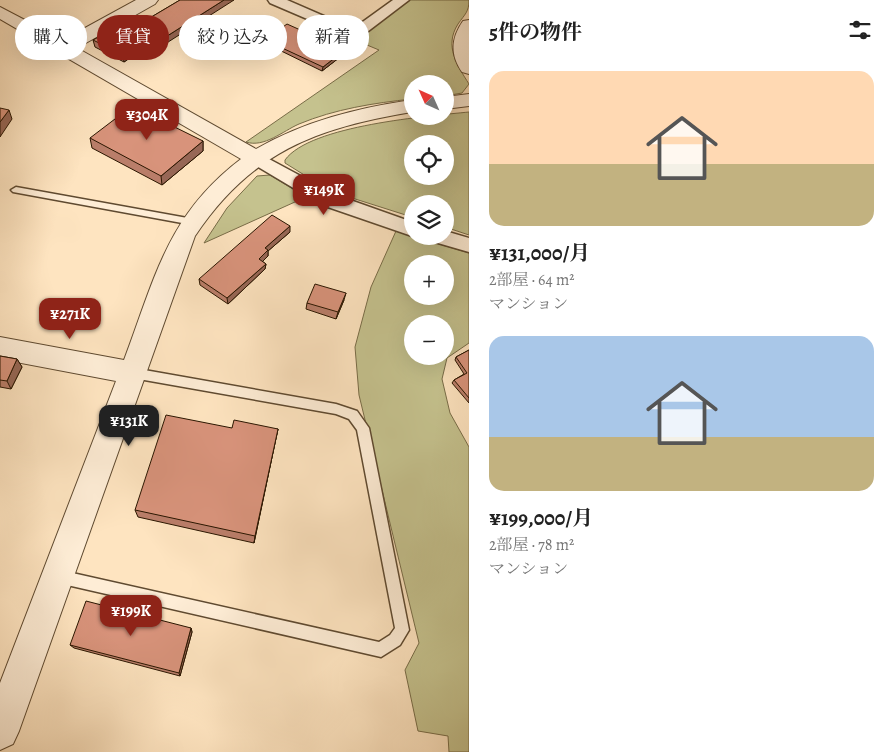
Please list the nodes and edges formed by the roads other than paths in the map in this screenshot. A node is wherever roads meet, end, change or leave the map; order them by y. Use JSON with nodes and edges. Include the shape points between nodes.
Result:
{"nodes":[{"id":1,"x":148,"y":0,"type":"edge"},
{"id":2,"x":275,"y":0,"type":"edge"},
{"id":3,"x":402,"y":0,"type":"edge"},
{"id":4,"x":0,"y":12,"type":"edge"},
{"id":5,"x":15,"y":21,"type":"edge"},
{"id":6,"x":469,"y":25,"type":"edge"},
{"id":7,"x":87,"y":34,"type":"edge"},
{"id":8,"x":84,"y":60,"type":"edge"},
{"id":9,"x":469,"y":68,"type":"edge"},
{"id":10,"x":469,"y":100,"type":"edge"},
{"id":11,"x":454,"y":102,"type":"edge"},
{"id":12,"x":404,"y":107,"type":"edge"},
{"id":13,"x":256,"y":158,"type":"junction"},
{"id":14,"x":16,"y":190,"type":"dead end"},
{"id":15,"x":193,"y":222,"type":"junction"},
{"id":16,"x":404,"y":226,"type":"edge"},
{"id":17,"x":454,"y":241,"type":"edge"},
{"id":18,"x":469,"y":245,"type":"edge"},
{"id":19,"x":0,"y":348,"type":"edge"},
{"id":20,"x":133,"y":373,"type":"junction"},
{"id":21,"x":57,"y":577,"type":"junction"},
{"id":22,"x":0,"y":731,"type":"edge"}],
"edges":[{"from":1,"to":7,"type":"street"},
{"from":2,"to":3,"type":"street","via":[[348,32],[362,29]]},
{"from":4,"to":5,"type":"street"},
{"from":6,"to":9,"type":"street","via":[[461,48]]},
{"from":8,"to":13,"type":"street"},
{"from":10,"to":11,"type":"street"},
{"from":12,"to":13,"type":"street","via":[[329,123],[291,137]]},
{"from":13,"to":15,"type":"street","via":[[218,188]]},
{"from":13,"to":16,"type":"street","via":[[329,200]]},
{"from":14,"to":15,"type":"lane"},
{"from":15,"to":20,"type":"street","via":[[185,233]]},
{"from":17,"to":18,"type":"street"},
{"from":19,"to":20,"type":"street"},
{"from":20,"to":21,"type":"street"},
{"from":20,"to":21,"type":"lane","via":[[336,409],[353,415],[363,428],[402,630],[381,650]]},
{"from":21,"to":22,"type":"street"}]}
